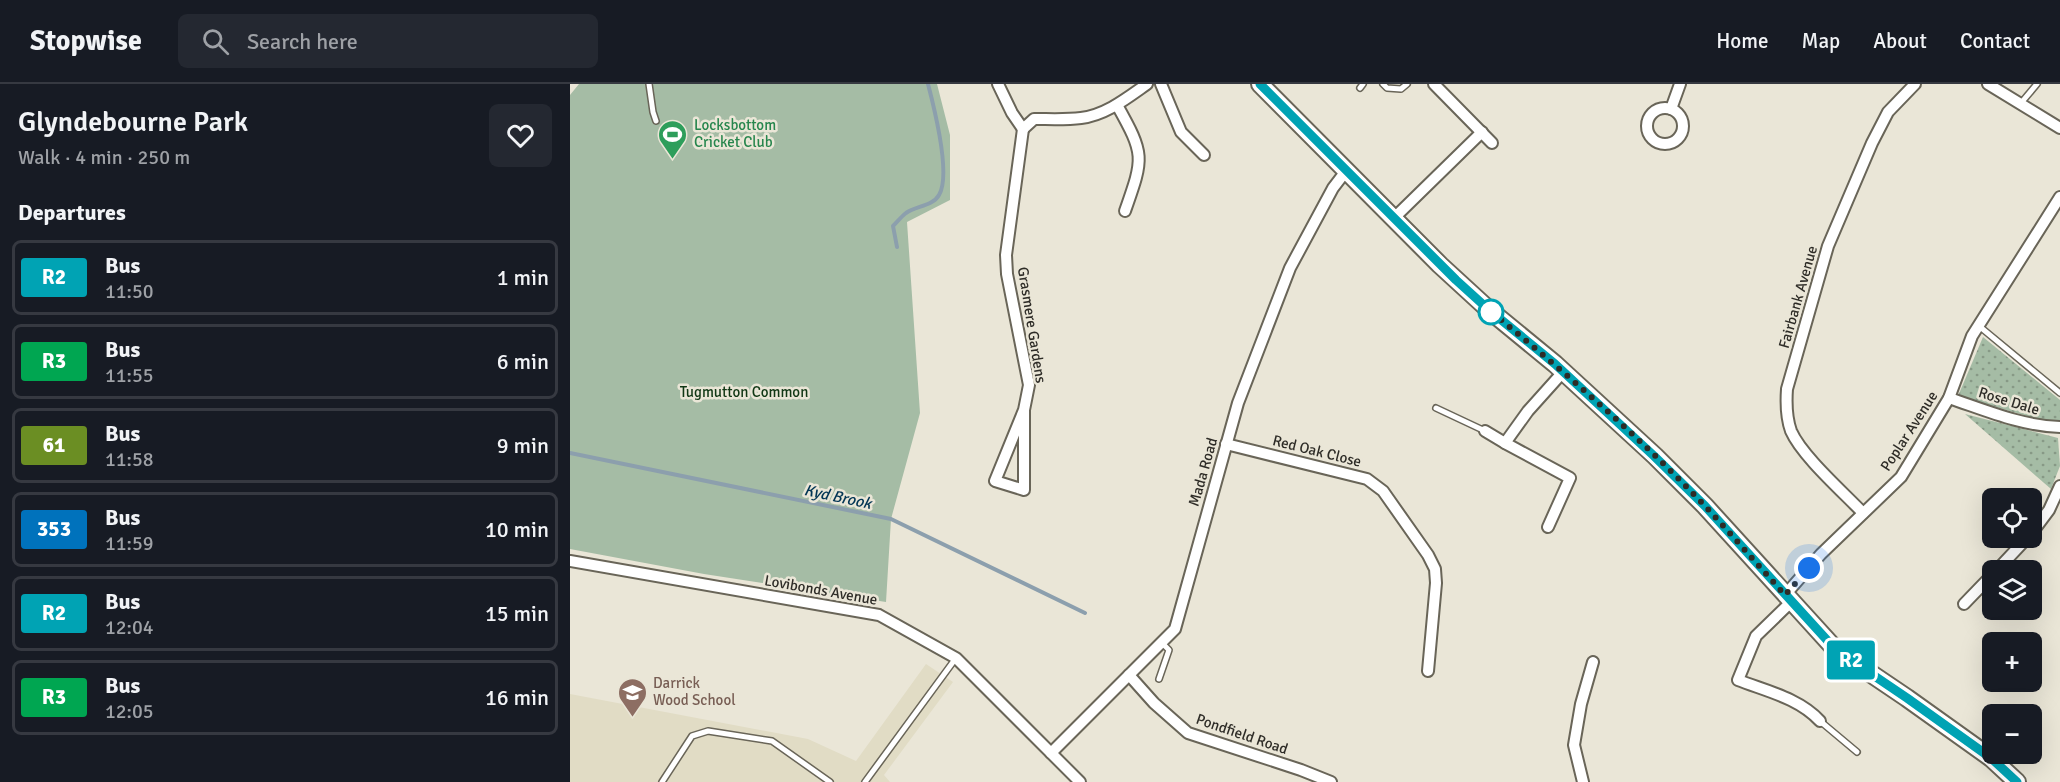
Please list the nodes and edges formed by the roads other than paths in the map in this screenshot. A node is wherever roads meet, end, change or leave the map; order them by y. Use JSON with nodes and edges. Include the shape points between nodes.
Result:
{"nodes":[{"id":1,"x":649,"y":84,"type":"edge"},
{"id":2,"x":998,"y":84,"type":"edge"},
{"id":3,"x":1148,"y":84,"type":"edge"},
{"id":4,"x":1161,"y":84,"type":"edge"},
{"id":5,"x":1383,"y":84,"type":"edge"},
{"id":6,"x":1407,"y":84,"type":"edge"},
{"id":7,"x":1434,"y":84,"type":"edge"},
{"id":8,"x":1680,"y":84,"type":"edge"},
{"id":9,"x":1916,"y":84,"type":"edge"},
{"id":10,"x":1988,"y":84,"type":"edge"},
{"id":11,"x":2037,"y":84,"type":"edge"},
{"id":12,"x":1262,"y":85,"type":"edge"},
{"id":13,"x":2020,"y":104,"type":"junction"},
{"id":14,"x":1117,"y":105,"type":"junction"},
{"id":15,"x":1671,"y":110,"type":"dead end"},
{"id":16,"x":656,"y":122,"type":"dead end"},
{"id":17,"x":2060,"y":128,"type":"edge"},
{"id":18,"x":1023,"y":129,"type":"junction"},
{"id":19,"x":1482,"y":132,"type":"junction"},
{"id":20,"x":1492,"y":143,"type":"dead end"},
{"id":21,"x":1204,"y":155,"type":"dead end"},
{"id":22,"x":1346,"y":171,"type":"junction"},
{"id":23,"x":2060,"y":197,"type":"edge"},
{"id":24,"x":1125,"y":211,"type":"dead end"},
{"id":25,"x":1394,"y":218,"type":"junction"},
{"id":26,"x":1979,"y":326,"type":"junction"},
{"id":27,"x":1563,"y":372,"type":"junction"},
{"id":28,"x":2060,"y":393,"type":"edge"},
{"id":29,"x":1949,"y":398,"type":"junction"},
{"id":30,"x":1436,"y":408,"type":"dead end"},
{"id":31,"x":1024,"y":411,"type":"junction"},
{"id":32,"x":2060,"y":428,"type":"edge"},
{"id":33,"x":1485,"y":431,"type":"joint"},
{"id":34,"x":1505,"y":442,"type":"junction"},
{"id":35,"x":1226,"y":444,"type":"junction"},
{"id":36,"x":2060,"y":486,"type":"edge"},
{"id":37,"x":1863,"y":513,"type":"junction"},
{"id":38,"x":2042,"y":519,"type":"edge"},
{"id":39,"x":1548,"y":527,"type":"dead end"},
{"id":40,"x":2017,"y":548,"type":"edge"},
{"id":41,"x":2006,"y":560,"type":"edge"},
{"id":42,"x":570,"y":561,"type":"edge"},
{"id":43,"x":1982,"y":585,"type":"edge"},
{"id":44,"x":1788,"y":598,"type":"junction"},
{"id":45,"x":1964,"y":604,"type":"dead end"},
{"id":46,"x":1161,"y":642,"type":"junction"},
{"id":47,"x":956,"y":658,"type":"junction"},
{"id":48,"x":1593,"y":662,"type":"dead end"},
{"id":49,"x":1428,"y":671,"type":"dead end"},
{"id":50,"x":1128,"y":675,"type":"junction"},
{"id":51,"x":1159,"y":679,"type":"dead end"},
{"id":52,"x":1820,"y":722,"type":"joint"},
{"id":53,"x":1857,"y":752,"type":"dead end"},
{"id":54,"x":1051,"y":753,"type":"junction"},
{"id":55,"x":662,"y":782,"type":"edge"},
{"id":56,"x":830,"y":782,"type":"edge"},
{"id":57,"x":865,"y":782,"type":"edge"},
{"id":58,"x":1080,"y":782,"type":"edge"},
{"id":59,"x":1331,"y":782,"type":"edge"},
{"id":60,"x":1583,"y":782,"type":"edge"},
{"id":61,"x":2017,"y":782,"type":"edge"}],
"edges":[{"from":1,"to":16,"type":"lane"},
{"from":2,"to":18,"type":"street"},
{"from":3,"to":14,"type":"street"},
{"from":4,"to":21,"type":"street","via":[[1181,132]]},
{"from":5,"to":6,"type":"lane","via":[[1387,88]]},
{"from":7,"to":19,"type":"street"},
{"from":8,"to":15,"type":"street"},
{"from":9,"to":37,"type":"street","name":"Fairbank Avenue","via":[[1888,112],[1828,246],[1787,389],[1786,409],[1799,446]]},
{"from":10,"to":13,"type":"street"},
{"from":11,"to":13,"type":"lane"},
{"from":12,"to":22,"type":"main road"},
{"from":13,"to":17,"type":"street"},
{"from":14,"to":18,"type":"street","via":[[1081,118],[1034,119]]},
{"from":14,"to":24,"type":"street","via":[[1140,153]]},
{"from":18,"to":31,"type":"street","name":"Grasmere Gardens","via":[[1006,255],[1029,385]]},
{"from":19,"to":20,"type":"street"},
{"from":19,"to":25,"type":"street"},
{"from":22,"to":25,"type":"main road"},
{"from":22,"to":35,"type":"street","name":"Mada Road","via":[[1290,268]]},
{"from":23,"to":26,"type":"street","name":"Poplar Avenue"},
{"from":25,"to":27,"type":"main road","via":[[1488,309]]},
{"from":26,"to":28,"type":"lane"},
{"from":26,"to":29,"type":"street","name":"Poplar Avenue"},
{"from":27,"to":34,"type":"street"},
{"from":27,"to":44,"type":"main road","via":[[1705,506]]},
{"from":29,"to":32,"type":"street","name":"Rose Dale","via":[[2043,427]]},
{"from":29,"to":37,"type":"street","name":"Poplar Avenue","via":[[1901,477]]},
{"from":30,"to":33,"type":"lane"},
{"from":31,"to":31,"type":"street","name":"Grasmere Gardens","via":[[1024,490],[995,480]]},
{"from":33,"to":34,"type":"street"},
{"from":34,"to":39,"type":"street","via":[[1570,478]]},
{"from":35,"to":46,"type":"street","name":"Mada Road","via":[[1175,629]]},
{"from":35,"to":49,"type":"street","name":"Red Oak Close","via":[[1367,479],[1383,491],[1435,569]]},
{"from":36,"to":38,"type":"street"},
{"from":37,"to":44,"type":"street","name":"Poplar Avenue","via":[[1821,554]]},
{"from":40,"to":41,"type":"street"},
{"from":42,"to":47,"type":"street","name":"Lovibonds Avenue","via":[[879,615]]},
{"from":43,"to":45,"type":"street"},
{"from":44,"to":52,"type":"street","name":"Poplar Avenue","via":[[1756,636],[1737,680],[1795,702]]},
{"from":44,"to":61,"type":"main road","via":[[1836,650],[1982,752]]},
{"from":46,"to":50,"type":"street","name":"Mada Road"},
{"from":46,"to":51,"type":"lane","via":[[1168,651]]},
{"from":47,"to":54,"type":"street","name":"Lovibonds Avenue"},
{"from":47,"to":57,"type":"lane"},
{"from":48,"to":60,"type":"street","via":[[1574,745]]},
{"from":50,"to":54,"type":"street","name":"Mada Road"},
{"from":50,"to":59,"type":"street","name":"Pondfield Road","via":[[1188,733]]},
{"from":52,"to":53,"type":"lane"},
{"from":54,"to":58,"type":"street","name":"Lovibonds Avenue"},
{"from":55,"to":56,"type":"lane","via":[[692,736],[708,731],[772,741]]}]}
